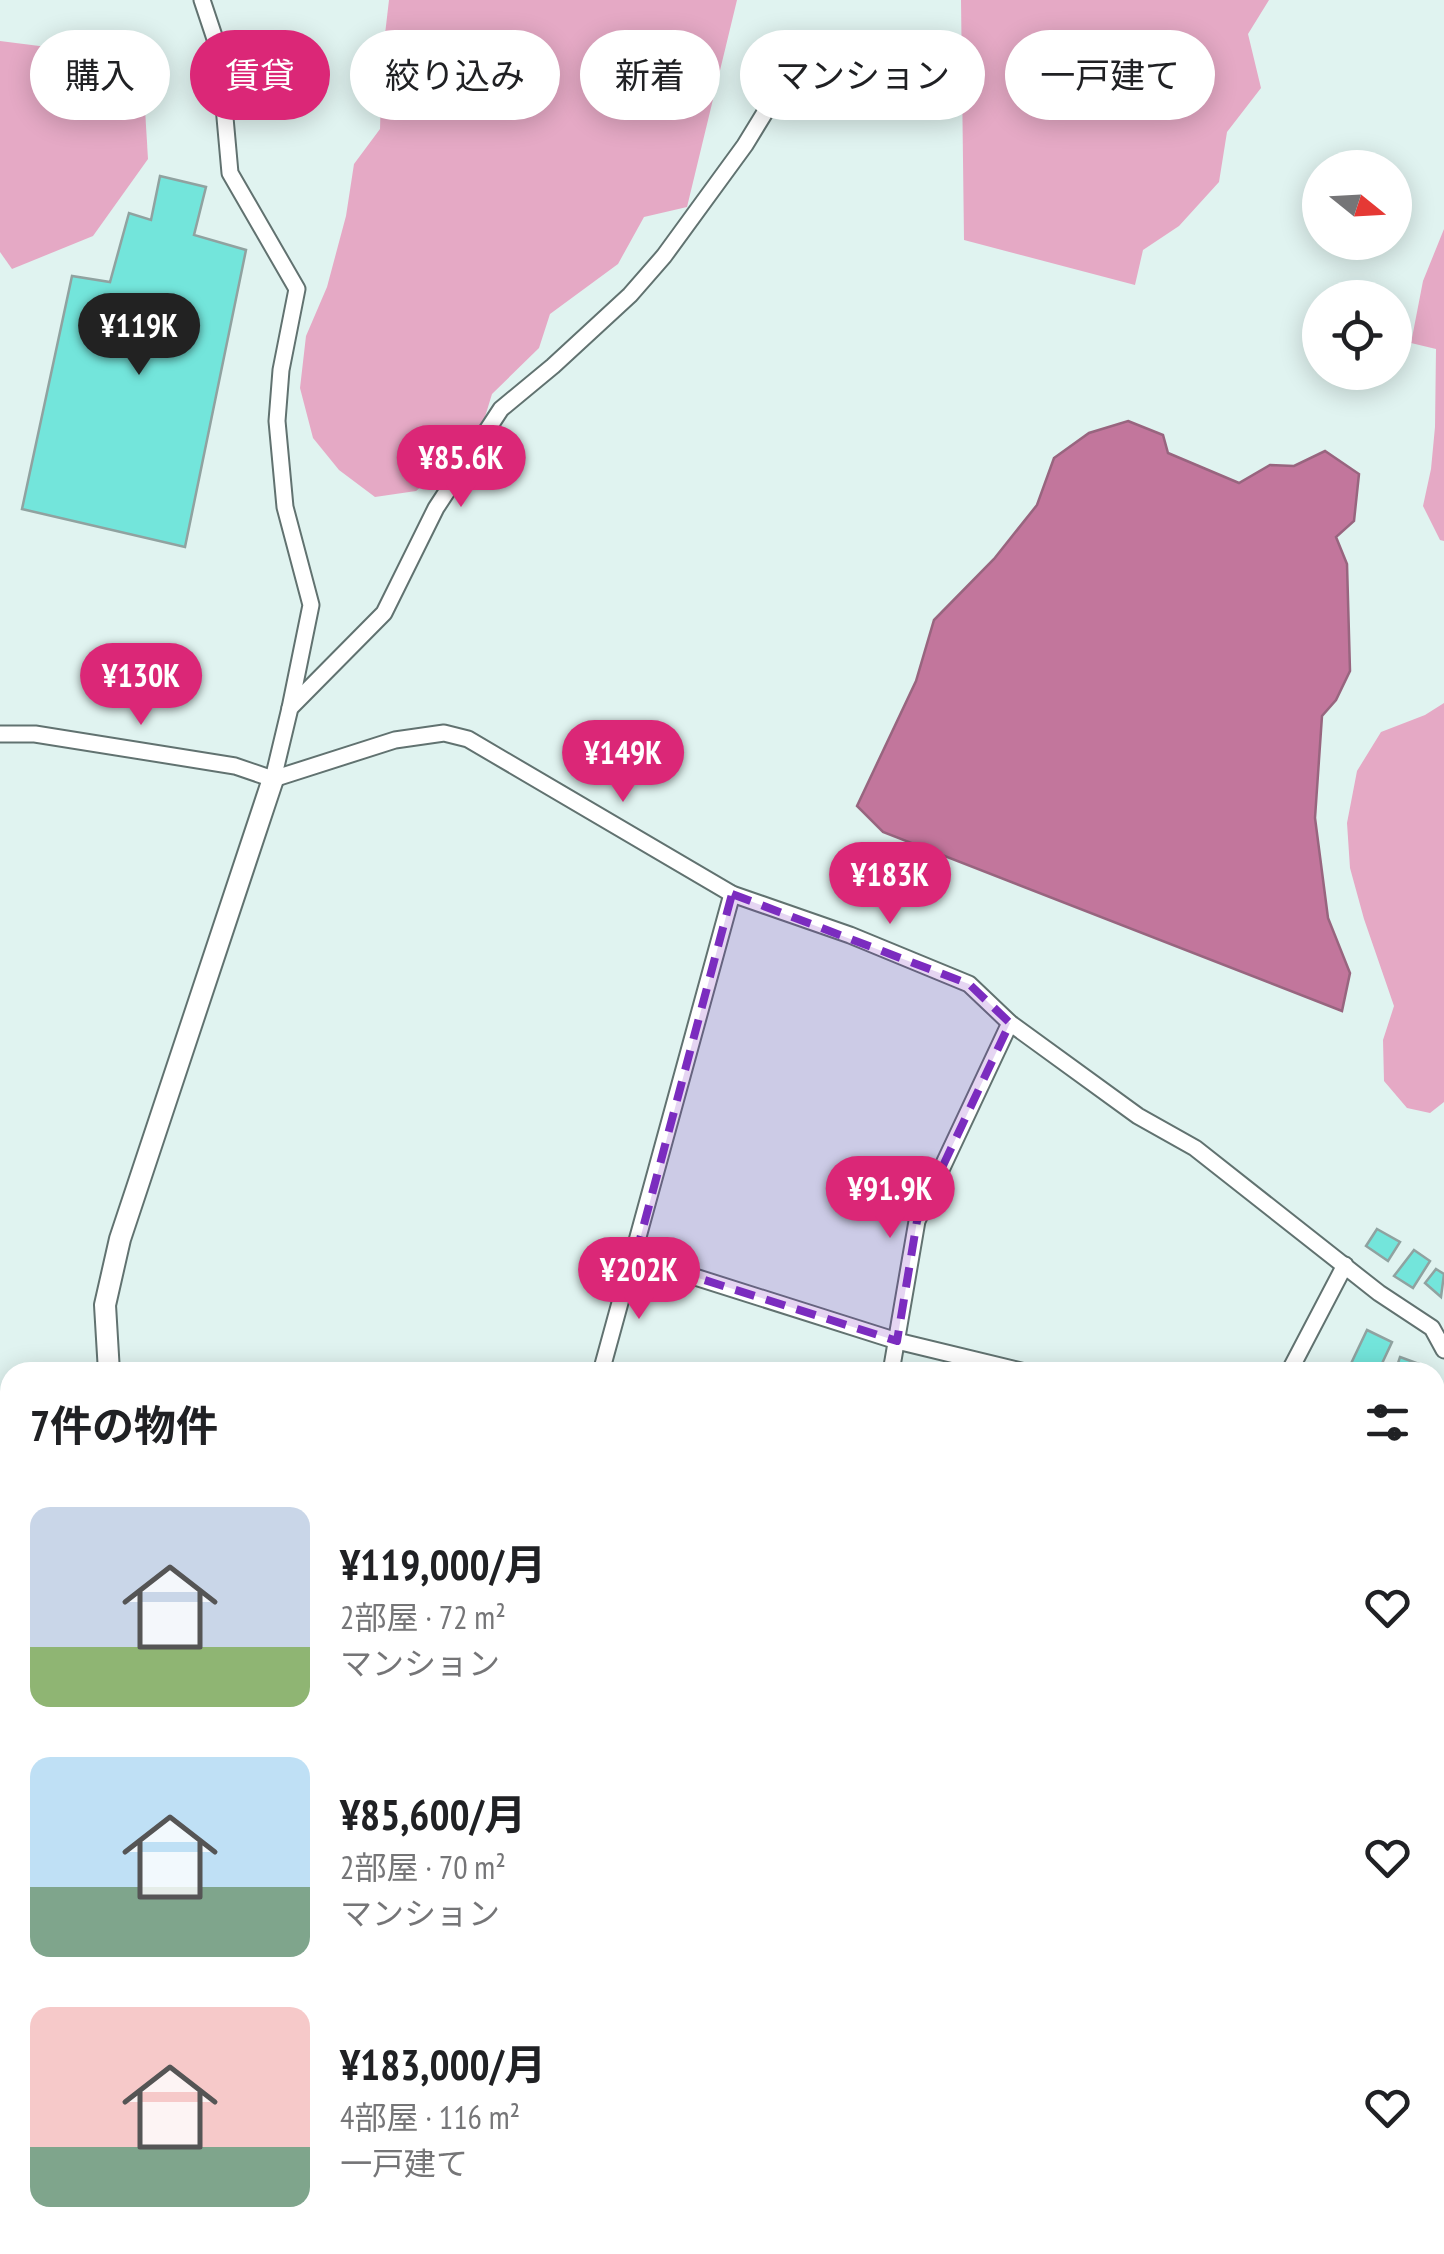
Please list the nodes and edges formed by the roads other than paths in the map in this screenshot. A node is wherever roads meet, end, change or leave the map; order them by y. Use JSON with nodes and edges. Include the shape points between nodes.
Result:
{"nodes":[{"id":1,"x":202,"y":0,"type":"edge"},
{"id":2,"x":760,"y":120,"type":"edge"},
{"id":3,"x":290,"y":708,"type":"junction"},
{"id":4,"x":0,"y":734,"type":"edge"},
{"id":5,"x":273,"y":778,"type":"junction"},
{"id":6,"x":732,"y":894,"type":"junction"},
{"id":7,"x":1010,"y":1023,"type":"junction"},
{"id":8,"x":634,"y":1258,"type":"junction"},
{"id":9,"x":1346,"y":1265,"type":"junction"},
{"id":10,"x":896,"y":1341,"type":"junction"},
{"id":11,"x":1444,"y":1350,"type":"edge"},
{"id":12,"x":108,"y":1362,"type":"edge"},
{"id":13,"x":603,"y":1362,"type":"edge"},
{"id":14,"x":893,"y":1362,"type":"edge"},
{"id":15,"x":983,"y":1362,"type":"edge"},
{"id":16,"x":1294,"y":1362,"type":"edge"}],
"edges":[{"from":1,"to":3,"type":"street","via":[[218,51],[230,173],[297,289],[277,420],[284,508],[311,605]]},
{"from":2,"to":3,"type":"street","via":[[630,296],[500,408],[436,508],[384,614]]},
{"from":3,"to":5,"type":"street"},
{"from":4,"to":5,"type":"street","via":[[199,760]]},
{"from":5,"to":6,"type":"street","via":[[395,740],[444,733],[468,739]]},
{"from":5,"to":12,"type":"street","via":[[120,1239],[104,1305]]},
{"from":6,"to":7,"type":"street","via":[[969,984]]},
{"from":6,"to":8,"type":"street"},
{"from":7,"to":9,"type":"street","via":[[1194,1148]]},
{"from":7,"to":10,"type":"street","via":[[916,1220]]},
{"from":8,"to":10,"type":"street"},
{"from":8,"to":13,"type":"street"},
{"from":9,"to":11,"type":"street","via":[[1432,1328]]},
{"from":9,"to":16,"type":"street"},
{"from":10,"to":14,"type":"street"},
{"from":10,"to":15,"type":"street"}]}
